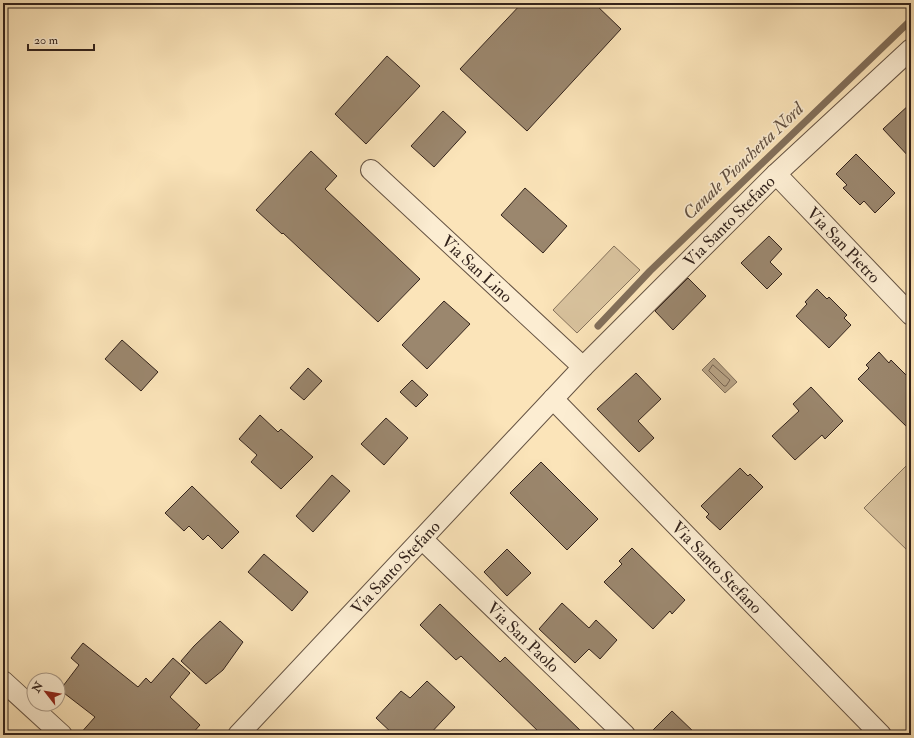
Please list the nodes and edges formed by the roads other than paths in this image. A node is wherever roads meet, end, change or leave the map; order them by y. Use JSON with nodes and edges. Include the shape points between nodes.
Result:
{"nodes":[{"id":1,"x":911,"y":49,"type":"edge"},
{"id":2,"x":371,"y":170,"type":"dead end"},
{"id":3,"x":776,"y":174,"type":"junction"},
{"id":4,"x":911,"y":315,"type":"edge"},
{"id":5,"x":583,"y":367,"type":"junction"},
{"id":6,"x":553,"y":399,"type":"junction"},
{"id":7,"x":422,"y":539,"type":"junction"},
{"id":8,"x":3,"y":681,"type":"edge"},
{"id":9,"x":62,"y":735,"type":"edge"},
{"id":10,"x":238,"y":735,"type":"edge"},
{"id":11,"x":625,"y":735,"type":"edge"},
{"id":12,"x":881,"y":735,"type":"edge"}],
"edges":[{"from":1,"to":3,"type":"street","name":"Via Santo Stefano"},
{"from":2,"to":5,"type":"street","name":"Via San Lino"},
{"from":3,"to":4,"type":"street","name":"Via San Pietro"},
{"from":3,"to":5,"type":"street","name":"Via Santo Stefano"},
{"from":5,"to":6,"type":"street","name":"Via Santo Stefano"},
{"from":6,"to":7,"type":"street","name":"Via Santo Stefano"},
{"from":6,"to":12,"type":"street","name":"Via Santo Stefano"},
{"from":7,"to":10,"type":"street","name":"Via Santo Stefano"},
{"from":7,"to":11,"type":"street","name":"Via San Paolo"},
{"from":8,"to":9,"type":"street"}]}
